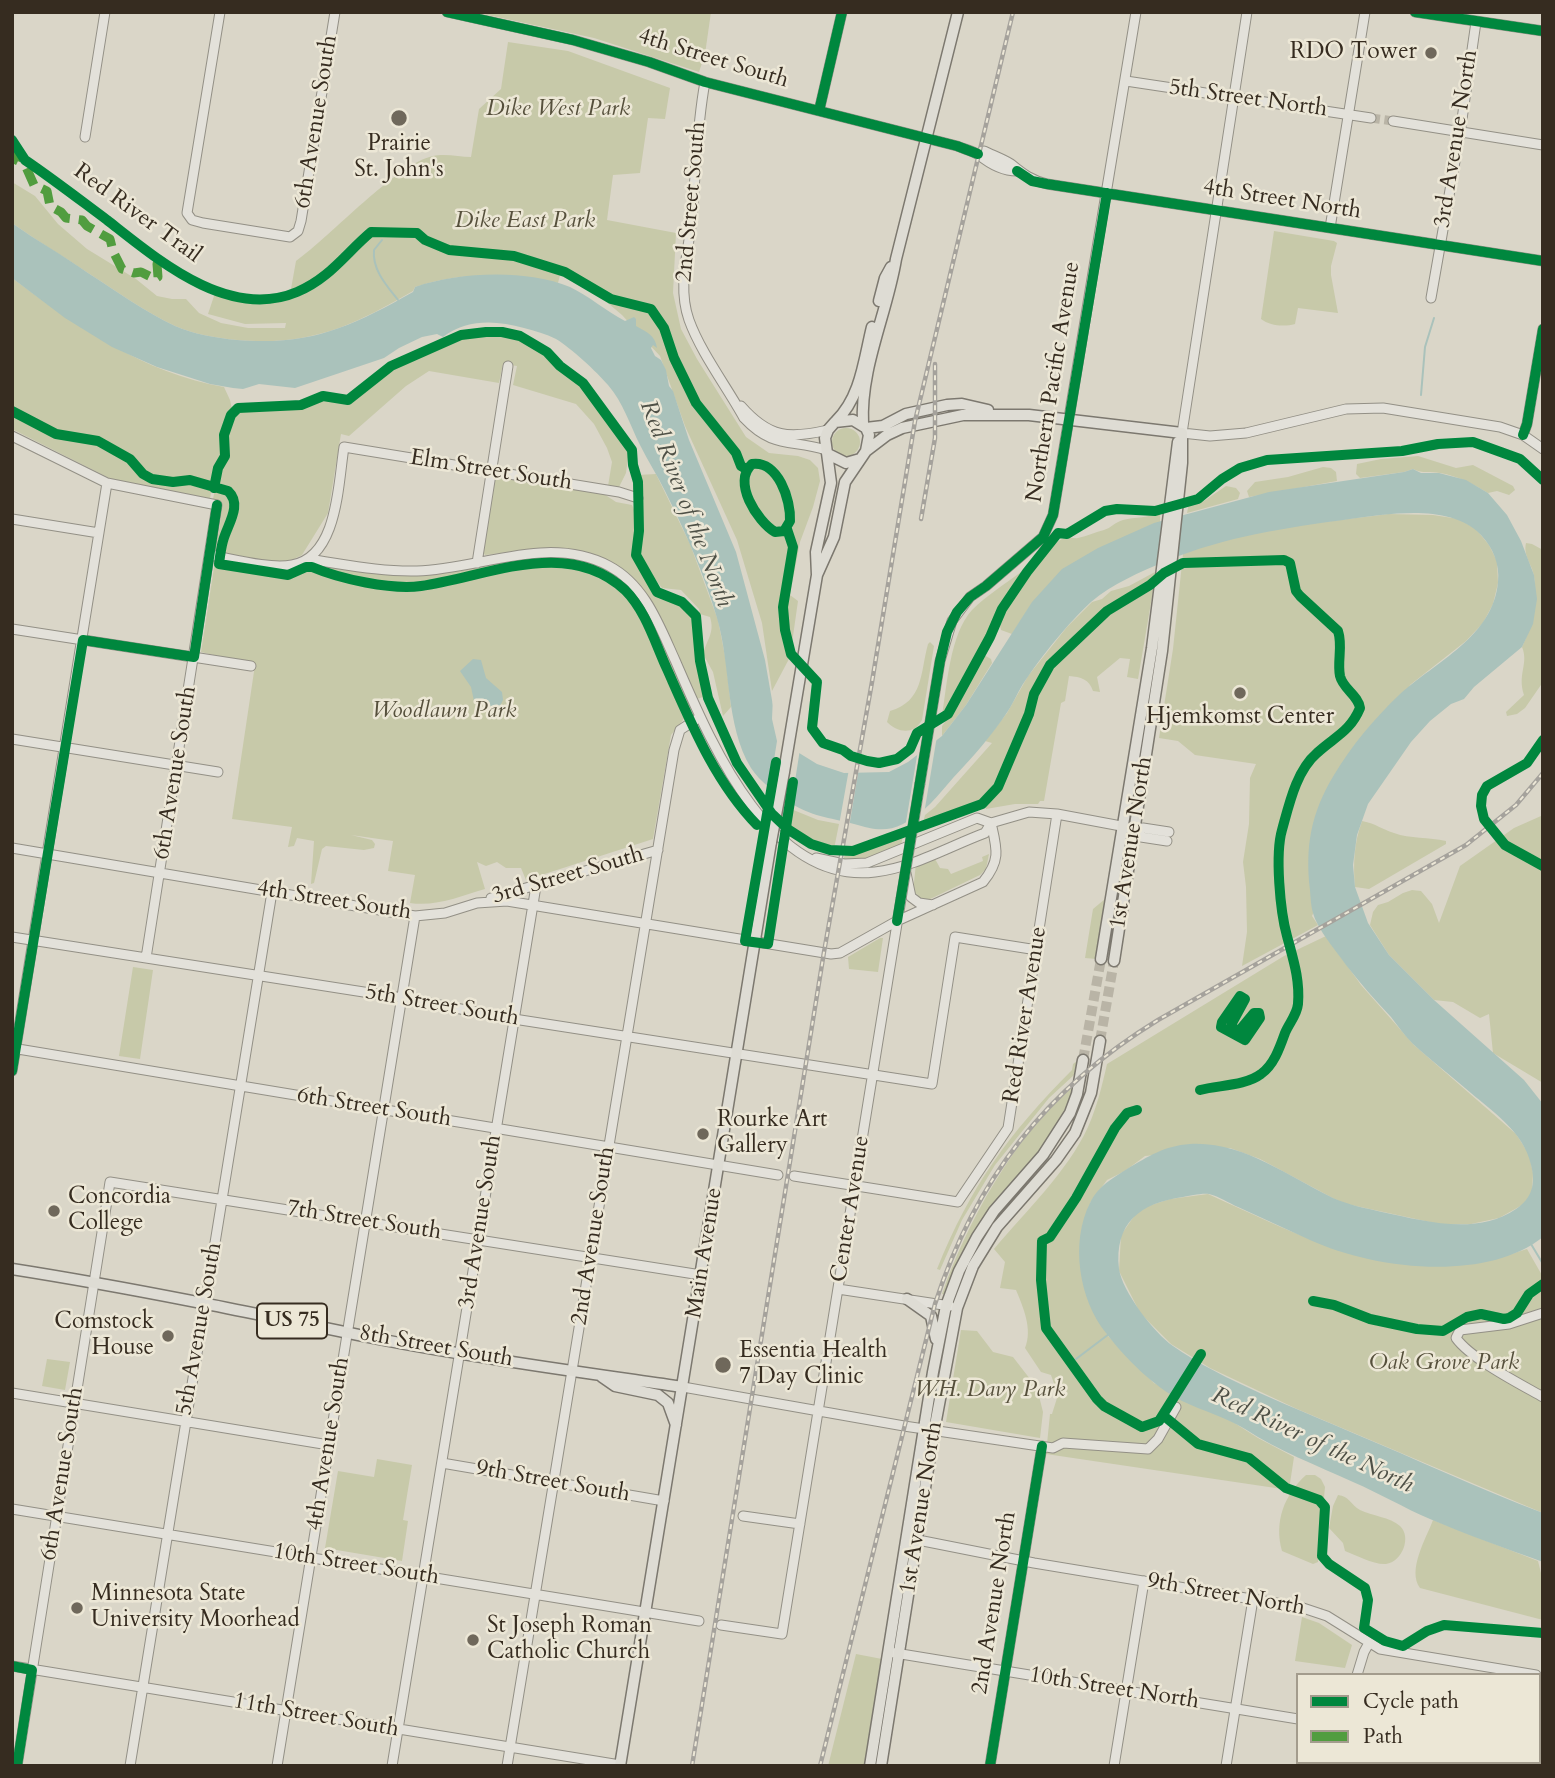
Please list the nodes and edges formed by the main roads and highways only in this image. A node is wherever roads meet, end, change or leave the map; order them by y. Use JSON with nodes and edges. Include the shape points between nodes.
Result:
{"nodes":[{"id":1,"x":958,"y":12,"type":"edge"},
{"id":2,"x":896,"y":259,"type":"junction"},
{"id":3,"x":1005,"y":414,"type":"junction"},
{"id":4,"x":832,"y":426,"type":"junction"},
{"id":5,"x":864,"y":426,"type":"junction"},
{"id":6,"x":827,"y":452,"type":"junction"},
{"id":7,"x":863,"y":455,"type":"junction"},
{"id":8,"x":817,"y":576,"type":"junction"},
{"id":9,"x":1157,"y":650,"type":"junction"},
{"id":10,"x":1101,"y":959,"type":"tunnel mouth"},
{"id":11,"x":1114,"y":961,"type":"tunnel mouth"},
{"id":12,"x":1100,"y":1041,"type":"tunnel mouth"},
{"id":13,"x":1083,"y":1060,"type":"tunnel mouth"},
{"id":14,"x":12,"y":1269,"type":"edge"},
{"id":15,"x":907,"y":1299,"type":"road end"},
{"id":16,"x":952,"y":1307,"type":"junction"},
{"id":17,"x":933,"y":1373,"type":"junction"},
{"id":18,"x":599,"y":1375,"type":"junction"},
{"id":19,"x":683,"y":1387,"type":"junction"},
{"id":20,"x":677,"y":1428,"type":"junction"},
{"id":21,"x":929,"y":1430,"type":"junction"},
{"id":22,"x":893,"y":1653,"type":"junction"},
{"id":23,"x":620,"y":1766,"type":"edge"},
{"id":24,"x":870,"y":1766,"type":"edge"},
{"id":25,"x":881,"y":1766,"type":"edge"}],
"edges":[{"from":1,"to":2,"type":"main road"},
{"from":2,"to":4,"type":"main road","via":[[885,278],[856,394]]},
{"from":2,"to":5,"type":"main road","via":[[864,386]]},
{"from":3,"to":5,"type":"main road","via":[[947,405],[906,414],[883,426]]},
{"from":3,"to":7,"type":"main road","via":[[949,417],[902,429]]},
{"from":3,"to":9,"type":"main road","name":"1st Avenue North","via":[[1182,433]]},
{"from":4,"to":5,"type":"main road","via":[[845,419]]},
{"from":4,"to":6,"type":"main road","via":[[825,438]]},
{"from":5,"to":7,"type":"main road","via":[[869,435]]},
{"from":6,"to":7,"type":"main road","via":[[846,463]]},
{"from":6,"to":8,"type":"main road","name":"Main Avenue","via":[[829,492],[816,552]]},
{"from":7,"to":8,"type":"main road","name":"Main Avenue","via":[[845,482],[838,524]]},
{"from":8,"to":19,"type":"main road","name":"Main Avenue","bridge":true},
{"from":9,"to":10,"type":"main road","name":"1st Avenue North","via":[[1121,826]]},
{"from":9,"to":11,"type":"main road","name":"1st Avenue North"},
{"from":12,"to":16,"type":"main road","name":"1st Avenue North","via":[[1091,1093],[1075,1133],[997,1227]]},
{"from":13,"to":16,"type":"main road","name":"1st Avenue North","via":[[1070,1113],[976,1237],[959,1271]]},
{"from":14,"to":18,"type":"main road","name":"8th Street South","number":"US 75"},
{"from":15,"to":17,"type":"main road","via":[[931,1316],[936,1334]]},
{"from":16,"to":17,"type":"main road","name":"1st Avenue North"},
{"from":16,"to":21,"type":"main road","name":"1st Avenue North"},
{"from":17,"to":21,"type":"main road","name":"1st Avenue North"},
{"from":18,"to":19,"type":"main road","name":"8th Street South","number":"US 75"},
{"from":18,"to":20,"type":"main road","via":[[615,1385],[658,1395],[668,1403]]},
{"from":19,"to":20,"type":"main road","name":"Main Avenue"},
{"from":20,"to":23,"type":"main road","name":"Main Avenue"},
{"from":21,"to":22,"type":"main road","name":"1st Avenue North"},
{"from":22,"to":24,"type":"main road","name":"1st Avenue North"},
{"from":22,"to":25,"type":"main road","name":"1st Avenue North"}]}
